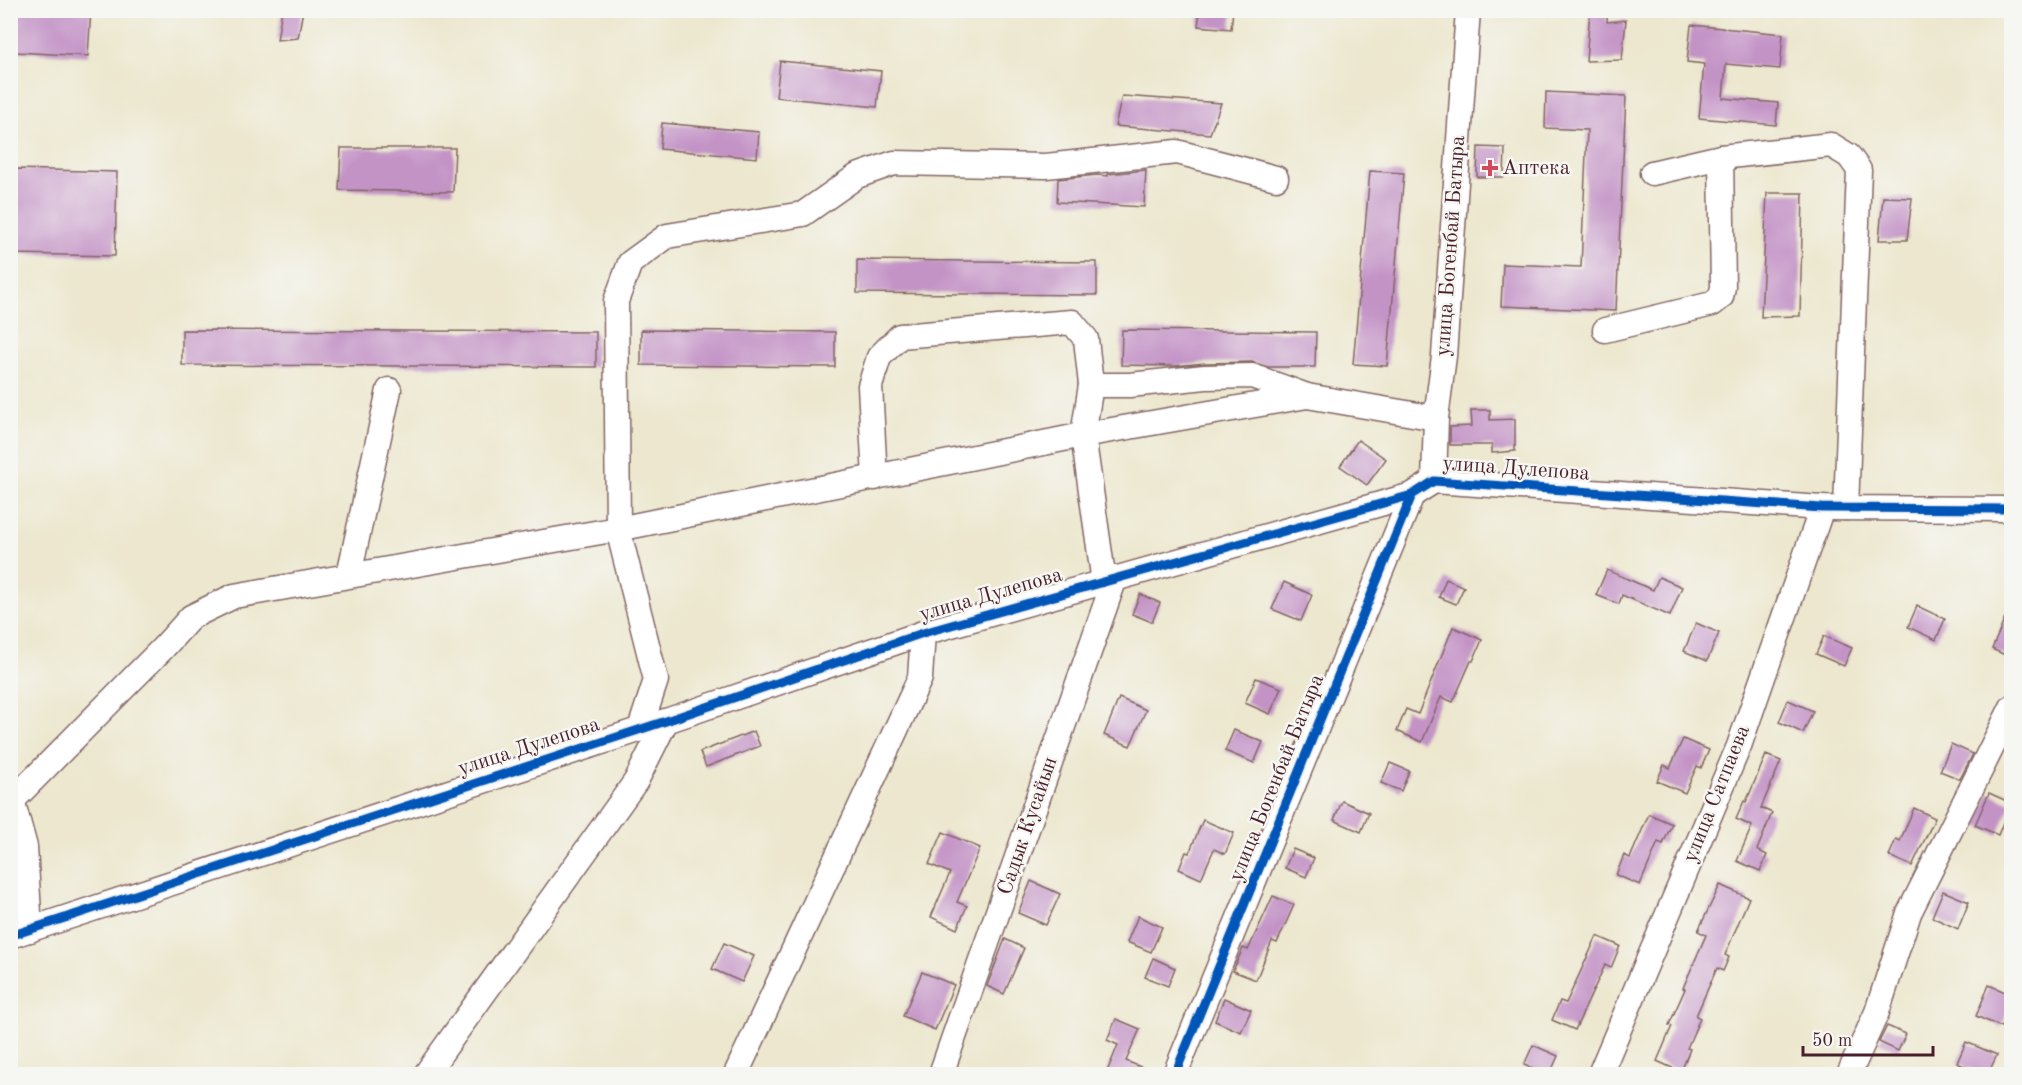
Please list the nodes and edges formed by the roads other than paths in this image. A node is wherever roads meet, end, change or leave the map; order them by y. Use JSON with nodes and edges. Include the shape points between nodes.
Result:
{"nodes":[{"id":1,"x":1468,"y":10,"type":"edge"},
{"id":2,"x":1721,"y":157,"type":"junction"},
{"id":3,"x":1652,"y":173,"type":"dead end"},
{"id":4,"x":1276,"y":178,"type":"dead end"},
{"id":5,"x":1605,"y":330,"type":"dead end"},
{"id":6,"x":1091,"y":385,"type":"junction"},
{"id":7,"x":389,"y":390,"type":"dead end"},
{"id":8,"x":1307,"y":396,"type":"junction"},
{"id":9,"x":1436,"y":418,"type":"junction"},
{"id":10,"x":1083,"y":435,"type":"junction"},
{"id":11,"x":875,"y":478,"type":"junction"},
{"id":12,"x":1434,"y":481,"type":"junction"},
{"id":13,"x":1412,"y":495,"type":"junction"},
{"id":14,"x":1822,"y":508,"type":"junction"},
{"id":15,"x":1846,"y":508,"type":"junction"},
{"id":16,"x":2012,"y":508,"type":"edge"},
{"id":17,"x":618,"y":529,"type":"junction"},
{"id":18,"x":349,"y":575,"type":"junction"},
{"id":19,"x":1110,"y":580,"type":"junction"},
{"id":20,"x":924,"y":633,"type":"junction"},
{"id":21,"x":2012,"y":707,"type":"edge"},
{"id":22,"x":666,"y":721,"type":"junction"},
{"id":23,"x":640,"y":729,"type":"junction"},
{"id":24,"x":12,"y":796,"type":"edge"},
{"id":25,"x":20,"y":933,"type":"edge"},
{"id":26,"x":426,"y":1074,"type":"edge"},
{"id":27,"x":736,"y":1074,"type":"edge"},
{"id":28,"x":941,"y":1074,"type":"edge"},
{"id":29,"x":1175,"y":1074,"type":"edge"},
{"id":30,"x":1600,"y":1074,"type":"edge"},
{"id":31,"x":1849,"y":1074,"type":"edge"}],
"edges":[{"from":1,"to":9,"type":"street","name":"улица Богенбай Батыра","via":[[1444,356]]},
{"from":2,"to":3,"type":"street"},
{"from":2,"to":5,"type":"street","via":[[1721,297],[1712,304]]},
{"from":2,"to":15,"type":"street","via":[[1831,145],[1849,156],[1859,170]]},
{"from":4,"to":17,"type":"street","via":[[1177,152],[1046,166],[894,163],[857,176],[803,214],[667,236],[630,263],[616,301]]},
{"from":6,"to":8,"type":"street","via":[[1252,376]]},
{"from":6,"to":10,"type":"street"},
{"from":6,"to":11,"type":"street","via":[[1086,339],[1072,322],[900,336],[879,357],[870,386]]},
{"from":7,"to":18,"type":"street"},
{"from":8,"to":9,"type":"street"},
{"from":8,"to":10,"type":"street"},
{"from":9,"to":12,"type":"street","name":"улица Богенбай Батыра"},
{"from":10,"to":11,"type":"street"},
{"from":10,"to":19,"type":"street"},
{"from":11,"to":17,"type":"street"},
{"from":12,"to":13,"type":"street","name":"улица Дулепова"},
{"from":12,"to":14,"type":"street","name":"улица Дулепова"},
{"from":13,"to":19,"type":"street","name":"улица Дулепова"},
{"from":13,"to":29,"type":"street","name":"улица Богенбай Батыра"},
{"from":14,"to":15,"type":"street","name":"улица Дулепова"},
{"from":14,"to":30,"type":"street","name":"улица Сатпаева","via":[[1739,746]]},
{"from":15,"to":16,"type":"street","name":"улица Дулепова"},
{"from":17,"to":18,"type":"street"},
{"from":17,"to":23,"type":"street","via":[[656,680]]},
{"from":18,"to":24,"type":"street","via":[[234,596],[191,617]]},
{"from":19,"to":20,"type":"street","name":"улица Дулепова"},
{"from":19,"to":28,"type":"street","name":"Садык Кусайын"},
{"from":20,"to":22,"type":"street","name":"улица Дулепова"},
{"from":20,"to":27,"type":"street","via":[[920,678]]},
{"from":21,"to":31,"type":"street","via":[[1909,913],[1877,1012]]},
{"from":22,"to":23,"type":"street","name":"улица Дулепова"},
{"from":22,"to":26,"type":"street","via":[[636,781]]},
{"from":23,"to":25,"type":"street","name":"улица Дулепова"},
{"from":24,"to":25,"type":"street","via":[[25,847]]}]}
